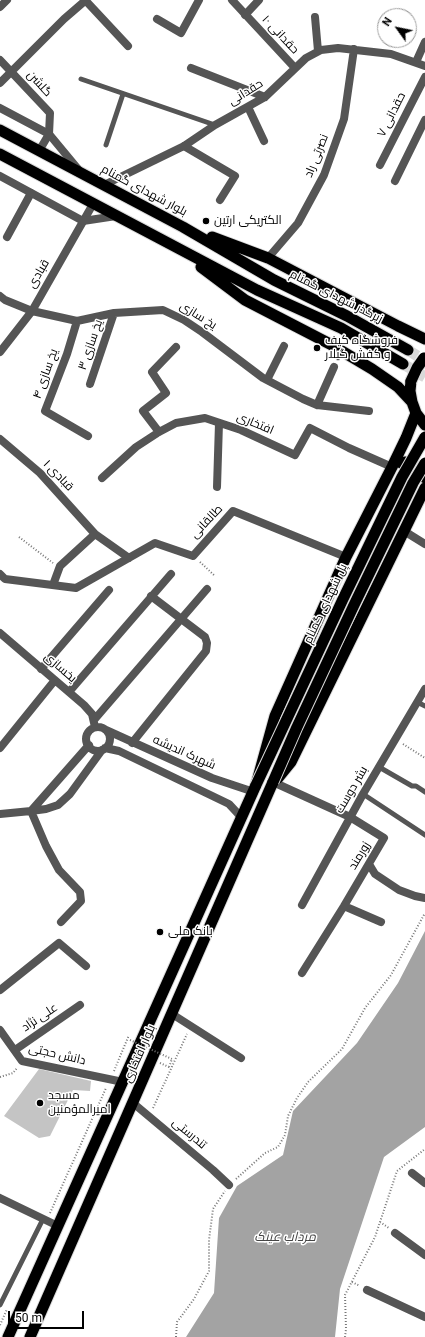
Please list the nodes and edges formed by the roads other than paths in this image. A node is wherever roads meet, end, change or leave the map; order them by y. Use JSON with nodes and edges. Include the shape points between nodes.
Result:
{"nodes":[{"id":1,"x":7,"y":0,"type":"edge"},
{"id":2,"x":86,"y":0,"type":"edge"},
{"id":3,"x":199,"y":0,"type":"edge"},
{"id":4,"x":232,"y":0,"type":"edge"},
{"id":5,"x":259,"y":0,"type":"edge"},
{"id":6,"x":0,"y":7,"type":"edge"},
{"id":7,"x":245,"y":15,"type":"junction"},
{"id":8,"x":315,"y":17,"type":"dead end"},
{"id":9,"x":157,"y":19,"type":"dead end"},
{"id":10,"x":425,"y":42,"type":"edge"},
{"id":11,"x":128,"y":46,"type":"dead end"},
{"id":12,"x":354,"y":49,"type":"junction"},
{"id":13,"x":318,"y":52,"type":"junction"},
{"id":14,"x":0,"y":60,"type":"edge"},
{"id":15,"x":416,"y":62,"type":"junction"},
{"id":16,"x":425,"y":66,"type":"edge"},
{"id":17,"x":191,"y":68,"type":"dead end"},
{"id":18,"x":295,"y":68,"type":"junction"},
{"id":19,"x":11,"y":72,"type":"junction"},
{"id":20,"x":425,"y":77,"type":"edge"},
{"id":21,"x":81,"y":79,"type":"dead end"},
{"id":22,"x":0,"y":83,"type":"edge"},
{"id":23,"x":123,"y":94,"type":"junction"},
{"id":24,"x":265,"y":97,"type":"junction"},
{"id":25,"x":248,"y":107,"type":"junction"},
{"id":26,"x":0,"y":108,"type":"edge"},
{"id":27,"x":425,"y":120,"type":"edge"},
{"id":28,"x":214,"y":125,"type":"junction"},
{"id":29,"x":0,"y":130,"type":"edge"},
{"id":30,"x":48,"y":134,"type":"junction"},
{"id":31,"x":264,"y":141,"type":"dead end"},
{"id":32,"x":106,"y":145,"type":"dead end"},
{"id":33,"x":184,"y":146,"type":"junction"},
{"id":34,"x":39,"y":151,"type":"junction"},
{"id":35,"x":0,"y":154,"type":"edge"},
{"id":36,"x":380,"y":165,"type":"dead end"},
{"id":37,"x":81,"y":173,"type":"junction"},
{"id":38,"x":0,"y":176,"type":"edge"},
{"id":39,"x":396,"y":181,"type":"dead end"},
{"id":40,"x":104,"y":185,"type":"junction"},
{"id":41,"x":31,"y":193,"type":"junction"},
{"id":42,"x":220,"y":200,"type":"dead end"},
{"id":43,"x":93,"y":204,"type":"junction"},
{"id":44,"x":116,"y":216,"type":"junction"},
{"id":45,"x":84,"y":221,"type":"junction"},
{"id":46,"x":183,"y":227,"type":"junction"},
{"id":47,"x":7,"y":237,"type":"dead end"},
{"id":48,"x":173,"y":246,"type":"junction"},
{"id":49,"x":268,"y":258,"type":"junction"},
{"id":50,"x":274,"y":280,"type":"joint"},
{"id":51,"x":0,"y":296,"type":"edge"},
{"id":52,"x":32,"y":311,"type":"junction"},
{"id":53,"x":114,"y":313,"type":"junction"},
{"id":54,"x":77,"y":320,"type":"junction"},
{"id":55,"x":425,"y":339,"type":"edge"},
{"id":56,"x":284,"y":346,"type":"dead end"},
{"id":57,"x":176,"y":347,"type":"dead end"},
{"id":58,"x":408,"y":350,"type":"tunnel mouth"},
{"id":59,"x":0,"y":352,"type":"edge"},
{"id":60,"x":425,"y":358,"type":"edge"},
{"id":61,"x":403,"y":364,"type":"tunnel mouth"},
{"id":62,"x":334,"y":367,"type":"dead end"},
{"id":63,"x":268,"y":380,"type":"junction"},
{"id":64,"x":90,"y":384,"type":"dead end"},
{"id":65,"x":412,"y":402,"type":"junction"},
{"id":66,"x":317,"y":405,"type":"junction"},
{"id":67,"x":369,"y":411,"type":"dead end"},
{"id":68,"x":416,"y":413,"type":"junction"},
{"id":69,"x":219,"y":423,"type":"junction"},
{"id":70,"x":425,"y":425,"type":"edge"},
{"id":71,"x":159,"y":432,"type":"junction"},
{"id":72,"x":88,"y":436,"type":"dead end"},
{"id":73,"x":425,"y":436,"type":"edge"},
{"id":74,"x":0,"y":439,"type":"edge"},
{"id":75,"x":425,"y":463,"type":"edge"},
{"id":76,"x":392,"y":467,"type":"junction"},
{"id":77,"x":102,"y":478,"type":"dead end"},
{"id":78,"x":425,"y":478,"type":"edge"},
{"id":79,"x":217,"y":487,"type":"dead end"},
{"id":80,"x":425,"y":488,"type":"edge"},
{"id":81,"x":404,"y":531,"type":"junction"},
{"id":82,"x":95,"y":534,"type":"junction"},
{"id":83,"x":355,"y":540,"type":"junction"},
{"id":84,"x":425,"y":544,"type":"edge"},
{"id":85,"x":346,"y":557,"type":"junction"},
{"id":86,"x":129,"y":558,"type":"junction"},
{"id":87,"x":388,"y":564,"type":"junction"},
{"id":88,"x":0,"y":574,"type":"edge"},
{"id":89,"x":171,"y":574,"type":"dead end"},
{"id":90,"x":52,"y":585,"type":"junction"},
{"id":91,"x":207,"y":589,"type":"dead end"},
{"id":92,"x":109,"y":590,"type":"dead end"},
{"id":93,"x":151,"y":596,"type":"junction"},
{"id":94,"x":182,"y":619,"type":"junction"},
{"id":95,"x":0,"y":633,"type":"edge"},
{"id":96,"x":41,"y":669,"type":"junction"},
{"id":97,"x":55,"y":680,"type":"junction"},
{"id":98,"x":425,"y":689,"type":"edge"},
{"id":99,"x":69,"y":692,"type":"junction"},
{"id":100,"x":417,"y":702,"type":"junction"},
{"id":101,"x":425,"y":706,"type":"edge"},
{"id":102,"x":95,"y":724,"type":"junction"},
{"id":103,"x":106,"y":730,"type":"junction"},
{"id":104,"x":132,"y":743,"type":"junction"},
{"id":105,"x":88,"y":745,"type":"junction"},
{"id":106,"x":0,"y":748,"type":"edge"},
{"id":107,"x":103,"y":749,"type":"junction"},
{"id":108,"x":167,"y":759,"type":"junction"},
{"id":109,"x":379,"y":767,"type":"junction"},
{"id":110,"x":161,"y":772,"type":"junction"},
{"id":111,"x":273,"y":782,"type":"junction"},
{"id":112,"x":255,"y":789,"type":"junction"},
{"id":113,"x":425,"y":792,"type":"edge"},
{"id":114,"x":363,"y":794,"type":"junction"},
{"id":115,"x":31,"y":811,"type":"junction"},
{"id":116,"x":0,"y":814,"type":"edge"},
{"id":117,"x":350,"y":817,"type":"junction"},
{"id":118,"x":242,"y":818,"type":"junction"},
{"id":119,"x":425,"y":835,"type":"edge"},
{"id":120,"x":369,"y":864,"type":"junction"},
{"id":121,"x":425,"y":898,"type":"edge"},
{"id":122,"x":302,"y":905,"type":"dead end"},
{"id":123,"x":344,"y":906,"type":"junction"},
{"id":124,"x":61,"y":922,"type":"dead end"},
{"id":125,"x":381,"y":922,"type":"dead end"},
{"id":126,"x":86,"y":966,"type":"dead end"},
{"id":127,"x":302,"y":973,"type":"dead end"},
{"id":128,"x":0,"y":990,"type":"edge"},
{"id":129,"x":80,"y":1005,"type":"dead end"},
{"id":130,"x":172,"y":1014,"type":"junction"},
{"id":131,"x":0,"y":1030,"type":"edge"},
{"id":132,"x":15,"y":1050,"type":"junction"},
{"id":133,"x":241,"y":1058,"type":"dead end"},
{"id":134,"x":124,"y":1082,"type":"junction"},
{"id":135,"x":133,"y":1103,"type":"junction"},
{"id":136,"x":412,"y":1174,"type":"dead end"},
{"id":137,"x":425,"y":1183,"type":"edge"},
{"id":138,"x":229,"y":1185,"type":"road end"},
{"id":139,"x":0,"y":1198,"type":"edge"},
{"id":140,"x":45,"y":1219,"type":"junction"},
{"id":141,"x":58,"y":1226,"type":"junction"},
{"id":142,"x":395,"y":1232,"type":"dead end"},
{"id":143,"x":425,"y":1255,"type":"edge"},
{"id":144,"x":367,"y":1290,"type":"dead end"},
{"id":145,"x":0,"y":1305,"type":"edge"},
{"id":146,"x":425,"y":1317,"type":"edge"},
{"id":147,"x":8,"y":1337,"type":"edge"},
{"id":148,"x":30,"y":1337,"type":"edge"}],
"edges":[{"from":1,"to":6,"type":"street"},
{"from":2,"to":11,"type":"street"},
{"from":2,"to":19,"type":"street"},
{"from":3,"to":9,"type":"street","via":[[181,32]]},
{"from":4,"to":7,"type":"street","name":"حقدانی ۱۰"},
{"from":5,"to":7,"type":"street"},
{"from":7,"to":18,"type":"street","name":"حقدانی ۱۰"},
{"from":8,"to":13,"type":"street"},
{"from":10,"to":15,"type":"street"},
{"from":12,"to":13,"type":"street","name":"حقدانی","via":[[338,48]]},
{"from":12,"to":15,"type":"street","name":"حقدانی","via":[[391,54]]},
{"from":12,"to":49,"type":"street","name":"نصرتی راد","via":[[344,119],[324,175],[298,223]]},
{"from":13,"to":18,"type":"street","name":"حقدانی"},
{"from":14,"to":19,"type":"street","name":"گلشن"},
{"from":15,"to":16,"type":"street","name":"حقدانی"},
{"from":17,"to":24,"type":"street"},
{"from":18,"to":24,"type":"street","name":"حقدانی"},
{"from":19,"to":22,"type":"street"},
{"from":19,"to":30,"type":"street","name":"گلشن","via":[[50,113]]},
{"from":20,"to":36,"type":"street","name":"حقدانی ۷"},
{"from":21,"to":23,"type":"lane"},
{"from":23,"to":28,"type":"lane"},
{"from":23,"to":32,"type":"lane"},
{"from":24,"to":25,"type":"street","name":"حقدانی"},
{"from":25,"to":28,"type":"street","name":"حقدانی"},
{"from":25,"to":31,"type":"street"},
{"from":26,"to":30,"type":"street"},
{"from":27,"to":39,"type":"street"},
{"from":28,"to":33,"type":"street","name":"حقدانی"},
{"from":29,"to":34,"type":"highway","name":"بلوار شهدای گمنام"},
{"from":30,"to":34,"type":"street","name":"گلشن"},
{"from":30,"to":37,"type":"street"},
{"from":33,"to":40,"type":"street","name":"حقدانی"},
{"from":33,"to":42,"type":"street","via":[[235,176]]},
{"from":34,"to":37,"type":"highway","name":"بلوار شهدای گمنام"},
{"from":35,"to":43,"type":"highway"},
{"from":37,"to":40,"type":"highway","name":"بلوار شهدای گمنام"},
{"from":38,"to":41,"type":"street"},
{"from":40,"to":46,"type":"highway","name":"بلوار شهدای گمنام"},
{"from":41,"to":45,"type":"street"},
{"from":41,"to":47,"type":"street"},
{"from":43,"to":44,"type":"highway"},
{"from":43,"to":45,"type":"street","name":"قبادی"},
{"from":44,"to":45,"type":"street"},
{"from":44,"to":48,"type":"highway"},
{"from":45,"to":52,"type":"street","name":"قبادی"},
{"from":46,"to":49,"type":"highway"},
{"from":46,"to":50,"type":"highway","name":"بلوار شهدای گمنام"},
{"from":48,"to":61,"type":"highway","via":[[257,290],[341,328]]},
{"from":48,"to":65,"type":"highway","via":[[246,300],[372,369],[398,386]]},
{"from":49,"to":55,"type":"highway"},
{"from":50,"to":58,"type":"highway","name":"زیرگذر شهدای گمنام"},
{"from":51,"to":52,"type":"street","name":"یخ سازی"},
{"from":52,"to":54,"type":"street","name":"یخ سازی"},
{"from":52,"to":59,"type":"street","name":"قبادی"},
{"from":53,"to":54,"type":"street","name":"یخ سازی"},
{"from":53,"to":63,"type":"street","name":"یخ سازی","via":[[163,310],[202,332]]},
{"from":53,"to":64,"type":"street","name":"یخ سازی ۳"},
{"from":54,"to":72,"type":"street","name":"یخ سازی ۴","via":[[45,411]]},
{"from":56,"to":63,"type":"street"},
{"from":57,"to":71,"type":"street","via":[[152,372],[166,393],[143,411]]},
{"from":60,"to":65,"type":"highway","bridge":true,"via":[[411,380]]},
{"from":62,"to":66,"type":"street"},
{"from":63,"to":66,"type":"street","name":"یخ سازی"},
{"from":65,"to":68,"type":"highway"},
{"from":66,"to":67,"type":"street","name":"یخ سازی"},
{"from":68,"to":70,"type":"highway"},
{"from":68,"to":76,"type":"highway"},
{"from":69,"to":71,"type":"street","name":"افتخاری","via":[[205,418],[176,423]]},
{"from":69,"to":76,"type":"street","name":"افتخاری","via":[[241,430],[295,455],[310,428]]},
{"from":69,"to":79,"type":"street"},
{"from":71,"to":77,"type":"street","name":"افتخاری","via":[[136,447]]},
{"from":73,"to":112,"type":"highway","name":"پل شهدای گمنام","bridge":true,"via":[[402,477],[343,599]]},
{"from":74,"to":82,"type":"street","name":"قبادی ۱","via":[[40,473]]},
{"from":75,"to":111,"type":"highway","bridge":true,"via":[[358,597]]},
{"from":76,"to":78,"type":"highway","via":[[406,462],[413,464]]},
{"from":76,"to":83,"type":"highway"},
{"from":80,"to":81,"type":"highway"},
{"from":81,"to":84,"type":"street"},
{"from":81,"to":87,"type":"highway"},
{"from":82,"to":86,"type":"street","name":"قبادی ۱"},
{"from":82,"to":90,"type":"street","via":[[60,566]]},
{"from":83,"to":85,"type":"highway"},
{"from":83,"to":87,"type":"highway","via":[[368,536],[378,539],[388,552]]},
{"from":85,"to":86,"type":"street","name":"طالقانی","via":[[233,511],[193,556],[155,543]]},
{"from":85,"to":112,"type":"highway","via":[[275,716]]},
{"from":86,"to":90,"type":"street","name":"طالقانی","via":[[76,588]]},
{"from":87,"to":111,"type":"highway","via":[[291,762]]},
{"from":88,"to":90,"type":"street","name":"طالقانی","via":[[5,579]]},
{"from":89,"to":93,"type":"street"},
{"from":91,"to":94,"type":"street"},
{"from":92,"to":96,"type":"street"},
{"from":93,"to":94,"type":"street"},
{"from":93,"to":99,"type":"street"},
{"from":94,"to":102,"type":"street"},
{"from":94,"to":104,"type":"street","via":[[205,637],[208,643],[206,651]]},
{"from":95,"to":96,"type":"street","name":"یخسازی"},
{"from":96,"to":97,"type":"street","name":"یخسازی"},
{"from":97,"to":99,"type":"street","name":"یخسازی"},
{"from":97,"to":106,"type":"street"},
{"from":98,"to":100,"type":"street","name":"بشر دوست"},
{"from":99,"to":102,"type":"street","name":"یخسازی","via":[[92,714]]},
{"from":100,"to":101,"type":"lane"},
{"from":100,"to":109,"type":"street","name":"بشر دوست"},
{"from":102,"to":103,"type":"street"},
{"from":102,"to":105,"type":"street","via":[[87,735]]},
{"from":103,"to":104,"type":"street","name":"شهرک اندیشه"},
{"from":103,"to":107,"type":"street","via":[[110,738]]},
{"from":104,"to":108,"type":"street","name":"شهرک اندیشه"},
{"from":105,"to":107,"type":"street","via":[[94,750]]},
{"from":105,"to":115,"type":"street"},
{"from":107,"to":110,"type":"street","via":[[119,751]]},
{"from":107,"to":115,"type":"street","via":[[70,794],[58,805]]},
{"from":108,"to":110,"type":"street"},
{"from":108,"to":112,"type":"street","name":"شهرک اندیشه","via":[[212,778]]},
{"from":109,"to":113,"type":"lane"},
{"from":109,"to":114,"type":"street","name":"بشر دوست"},
{"from":110,"to":118,"type":"street","via":[[229,804]]},
{"from":111,"to":117,"type":"street","name":"زورمند"},
{"from":111,"to":130,"type":"highway","name":"بلوار افتخاری"},
{"from":112,"to":118,"type":"highway","name":"بلوار افتخاری"},
{"from":114,"to":117,"type":"street","name":"بشر دوست"},
{"from":114,"to":119,"type":"lane"},
{"from":115,"to":116,"type":"street"},
{"from":115,"to":124,"type":"street","via":[[59,870],[80,892],[81,901]]},
{"from":117,"to":120,"type":"street","name":"زورمند","via":[[384,838]]},
{"from":117,"to":122,"type":"street","name":"بشر دوست"},
{"from":118,"to":134,"type":"highway","name":"بلوار افتخاری"},
{"from":120,"to":121,"type":"street","via":[[375,874],[399,890]]},
{"from":120,"to":123,"type":"street","name":"زورمند"},
{"from":123,"to":125,"type":"street"},
{"from":123,"to":127,"type":"street","name":"زورمند"},
{"from":126,"to":128,"type":"street","via":[[60,943]]},
{"from":129,"to":132,"type":"street","name":"علی نژاد"},
{"from":130,"to":133,"type":"street"},
{"from":130,"to":135,"type":"highway","name":"بلوار افتخاری"},
{"from":131,"to":132,"type":"street","name":"دانش حجتی"},
{"from":132,"to":134,"type":"street","name":"دانش حجتی","via":[[22,1061]]},
{"from":134,"to":141,"type":"highway","name":"بلوار افتخاری"},
{"from":135,"to":138,"type":"street","name":"تندرستی"},
{"from":135,"to":148,"type":"highway","name":"بلوار افتخاری"},
{"from":136,"to":137,"type":"street"},
{"from":139,"to":140,"type":"street"},
{"from":140,"to":141,"type":"street"},
{"from":140,"to":145,"type":"lane"},
{"from":141,"to":147,"type":"highway","name":"بلوار افتخاری"},
{"from":142,"to":143,"type":"street"},
{"from":144,"to":146,"type":"street"}]}
